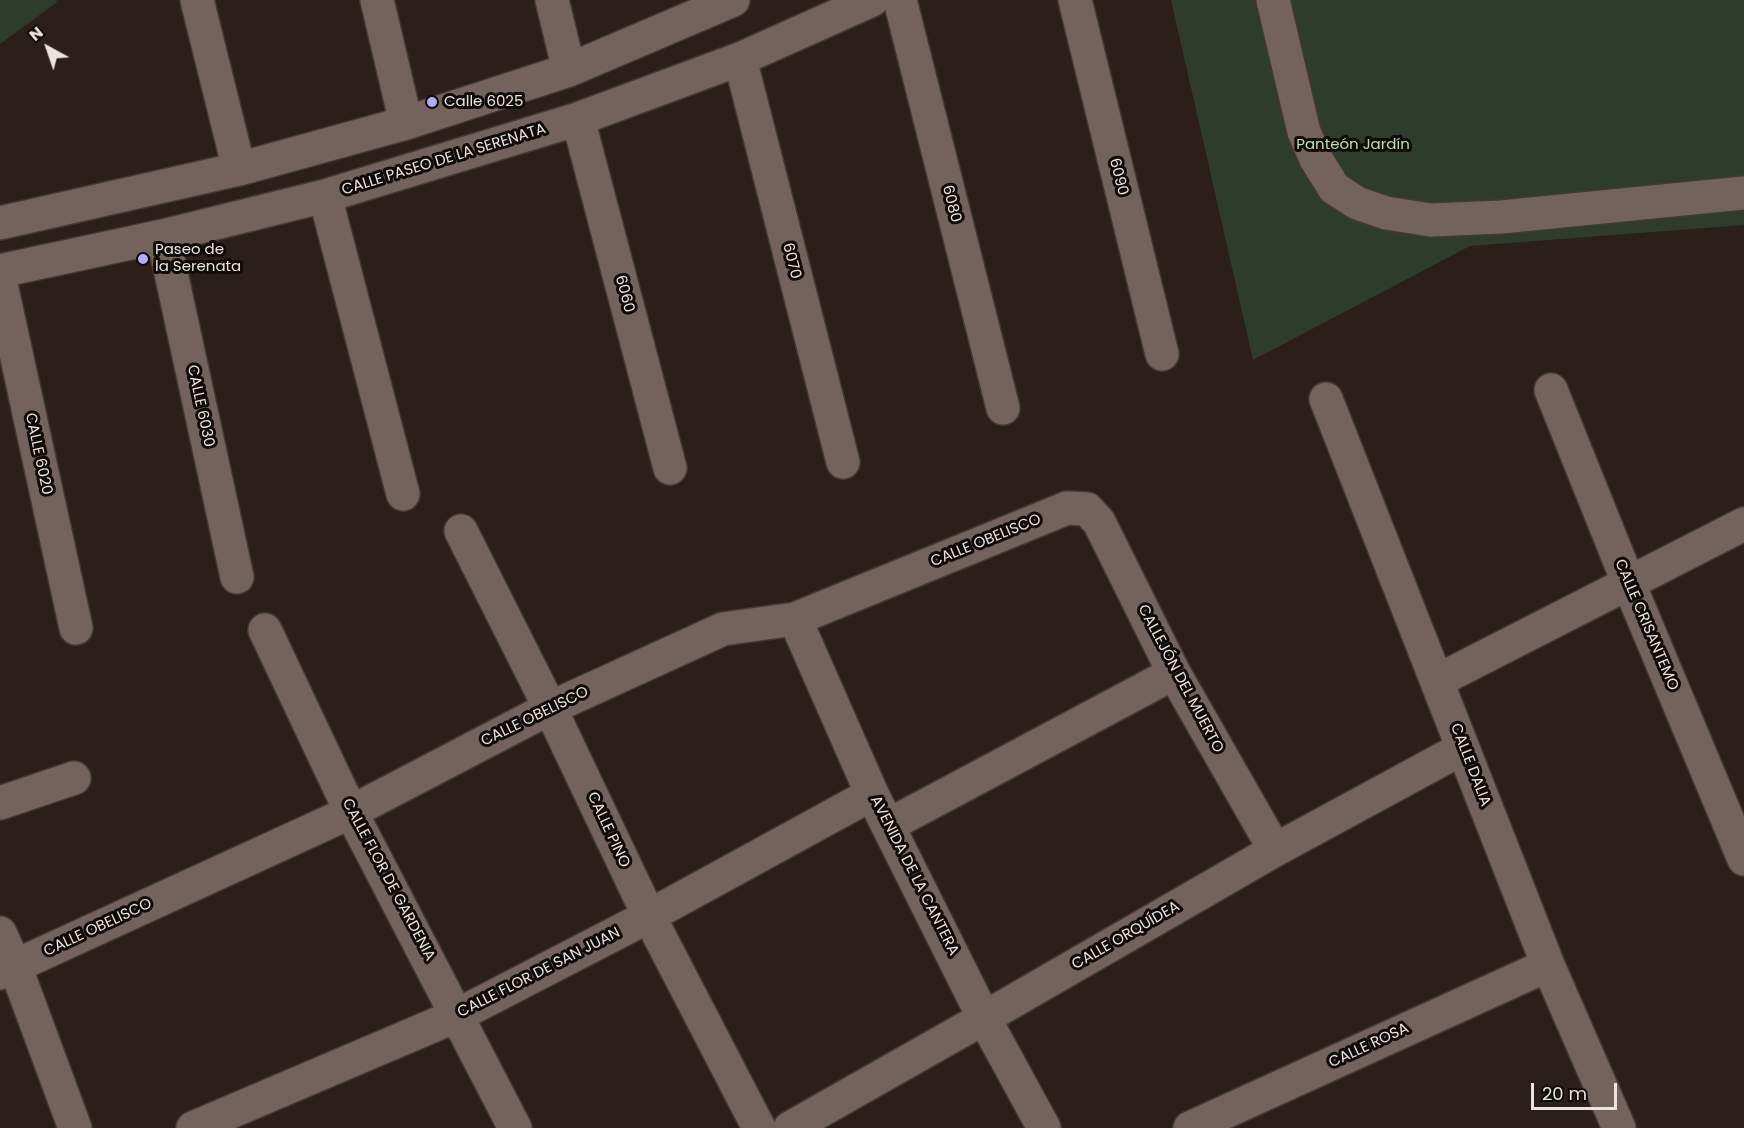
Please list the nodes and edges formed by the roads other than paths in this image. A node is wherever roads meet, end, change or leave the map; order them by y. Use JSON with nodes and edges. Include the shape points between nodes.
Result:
{"nodes":[{"id":1,"x":197,"y":0,"type":"edge"},
{"id":2,"x":377,"y":0,"type":"edge"},
{"id":3,"x":552,"y":0,"type":"edge"},
{"id":4,"x":872,"y":0,"type":"edge"},
{"id":5,"x":900,"y":0,"type":"edge"},
{"id":6,"x":1075,"y":0,"type":"edge"},
{"id":7,"x":1273,"y":0,"type":"edge"},
{"id":8,"x":729,"y":1,"type":"edge"},
{"id":9,"x":740,"y":59,"type":"junction"},
{"id":10,"x":569,"y":70,"type":"junction"},
{"id":11,"x":578,"y":119,"type":"junction"},
{"id":12,"x":406,"y":123,"type":"junction"},
{"id":13,"x":239,"y":169,"type":"junction"},
{"id":14,"x":1744,"y":193,"type":"edge"},
{"id":15,"x":325,"y":196,"type":"junction"},
{"id":16,"x":0,"y":223,"type":"edge"},
{"id":17,"x":163,"y":236,"type":"junction"},
{"id":18,"x":0,"y":271,"type":"edge"},
{"id":19,"x":0,"y":280,"type":"edge"},
{"id":20,"x":1162,"y":354,"type":"dead end"},
{"id":21,"x":1551,"y":390,"type":"dead end"},
{"id":22,"x":1326,"y":399,"type":"dead end"},
{"id":23,"x":1003,"y":408,"type":"dead end"},
{"id":24,"x":843,"y":462,"type":"dead end"},
{"id":25,"x":670,"y":468,"type":"dead end"},
{"id":26,"x":403,"y":494,"type":"dead end"},
{"id":27,"x":1087,"y":509,"type":"joint"},
{"id":28,"x":1744,"y":524,"type":"edge"},
{"id":29,"x":461,"y":531,"type":"dead end"},
{"id":30,"x":237,"y":577,"type":"dead end"},
{"id":31,"x":1629,"y":584,"type":"junction"},
{"id":32,"x":795,"y":619,"type":"junction"},
{"id":33,"x":76,"y":628,"type":"dead end"},
{"id":34,"x":265,"y":630,"type":"dead end"},
{"id":35,"x":1174,"y":673,"type":"junction"},
{"id":36,"x":1437,"y":681,"type":"junction"},
{"id":37,"x":550,"y":708,"type":"junction"},
{"id":38,"x":1463,"y":748,"type":"junction"},
{"id":39,"x":74,"y":778,"type":"dead end"},
{"id":40,"x":872,"y":794,"type":"junction"},
{"id":41,"x":0,"y":803,"type":"edge"},
{"id":42,"x":351,"y":812,"type":"junction"},
{"id":43,"x":889,"y":825,"type":"junction"},
{"id":44,"x":1275,"y":850,"type":"junction"},
{"id":45,"x":1744,"y":859,"type":"edge"},
{"id":46,"x":649,"y":916,"type":"junction"},
{"id":47,"x":0,"y":933,"type":"edge"},
{"id":48,"x":1548,"y":964,"type":"junction"},
{"id":49,"x":8,"y":970,"type":"edge"},
{"id":50,"x":458,"y":1015,"type":"junction"},
{"id":51,"x":984,"y":1018,"type":"junction"},
{"id":52,"x":75,"y":1128,"type":"edge"},
{"id":53,"x":193,"y":1128,"type":"edge"},
{"id":54,"x":515,"y":1128,"type":"edge"},
{"id":55,"x":759,"y":1128,"type":"edge"},
{"id":56,"x":790,"y":1128,"type":"edge"},
{"id":57,"x":1044,"y":1128,"type":"edge"},
{"id":58,"x":1190,"y":1128,"type":"edge"},
{"id":59,"x":1618,"y":1128,"type":"edge"}],
"edges":[{"from":1,"to":13,"type":"street"},
{"from":2,"to":12,"type":"street"},
{"from":3,"to":10,"type":"street"},
{"from":4,"to":9,"type":"street","name":"CALLE PASEO DE LA SERENATA"},
{"from":5,"to":23,"type":"street","name":"6080"},
{"from":6,"to":20,"type":"street","name":"6090"},
{"from":7,"to":14,"type":"street","via":[[1304,132],[1334,188],[1357,203],[1386,213],[1431,220],[1501,217]]},
{"from":8,"to":10,"type":"street"},
{"from":9,"to":11,"type":"street","name":"CALLE PASEO DE LA SERENATA"},
{"from":9,"to":24,"type":"street","name":"6070"},
{"from":10,"to":12,"type":"street"},
{"from":11,"to":15,"type":"street","name":"CALLE PASEO DE LA SERENATA"},
{"from":11,"to":25,"type":"street","name":"6060"},
{"from":12,"to":13,"type":"street"},
{"from":13,"to":16,"type":"street"},
{"from":15,"to":17,"type":"street","name":"CALLE PASEO DE LA SERENATA"},
{"from":15,"to":26,"type":"street"},
{"from":17,"to":18,"type":"street","name":"CALLE PASEO DE LA SERENATA"},
{"from":17,"to":30,"type":"street","name":"CALLE 6030"},
{"from":19,"to":33,"type":"street","name":"CALLE 6020"},
{"from":21,"to":31,"type":"street","name":"CALLE CRISANTEMO"},
{"from":22,"to":36,"type":"street","name":"CALLE DALIA"},
{"from":27,"to":32,"type":"street","name":"CALLE OBELISCO","via":[[1067,508]]},
{"from":27,"to":35,"type":"street","name":"CALLEJÓN DEL MUERTO","via":[[1099,522]]},
{"from":28,"to":31,"type":"street"},
{"from":29,"to":37,"type":"street","name":"CALLE PINO"},
{"from":31,"to":36,"type":"street"},
{"from":31,"to":45,"type":"street","name":"CALLE CRISANTEMO"},
{"from":32,"to":37,"type":"street","name":"CALLE OBELISCO","via":[[723,628]]},
{"from":32,"to":40,"type":"street","name":"AVENIDA DE LA CANTERA"},
{"from":34,"to":42,"type":"street","name":"CALLE FLOR DE GARDENIA"},
{"from":35,"to":43,"type":"street"},
{"from":35,"to":44,"type":"street","name":"CALLEJÓN DEL MUERTO"},
{"from":36,"to":38,"type":"street","name":"CALLE DALIA"},
{"from":37,"to":42,"type":"street","name":"CALLE OBELISCO"},
{"from":37,"to":46,"type":"street","name":"CALLE PINO"},
{"from":38,"to":44,"type":"street","name":"CALLE ORQUÍDEA"},
{"from":38,"to":48,"type":"street","name":"CALLE DALIA"},
{"from":39,"to":41,"type":"street"},
{"from":40,"to":43,"type":"street","name":"AVENIDA DE LA CANTERA"},
{"from":40,"to":46,"type":"street","name":"CALLE FLOR DE SAN JUAN"},
{"from":42,"to":49,"type":"street","name":"CALLE OBELISCO"},
{"from":42,"to":50,"type":"street","name":"CALLE FLOR DE GARDENIA"},
{"from":43,"to":51,"type":"street","name":"AVENIDA DE LA CANTERA"},
{"from":44,"to":51,"type":"street","name":"CALLE ORQUÍDEA"},
{"from":46,"to":50,"type":"street","name":"CALLE FLOR DE SAN JUAN"},
{"from":46,"to":55,"type":"street","name":"CALLE PINO"},
{"from":47,"to":49,"type":"street"},
{"from":48,"to":58,"type":"street","name":"CALLE ROSA"},
{"from":48,"to":59,"type":"street","name":"CALLE DALIA"},
{"from":49,"to":52,"type":"street"},
{"from":50,"to":53,"type":"street","name":"CALLE FLOR DE SAN JUAN"},
{"from":50,"to":54,"type":"street","name":"CALLE FLOR DE GARDENIA"},
{"from":51,"to":56,"type":"street","name":"CALLE ORQUÍDEA"},
{"from":51,"to":57,"type":"street","name":"AVENIDA DE LA CANTERA"}]}
